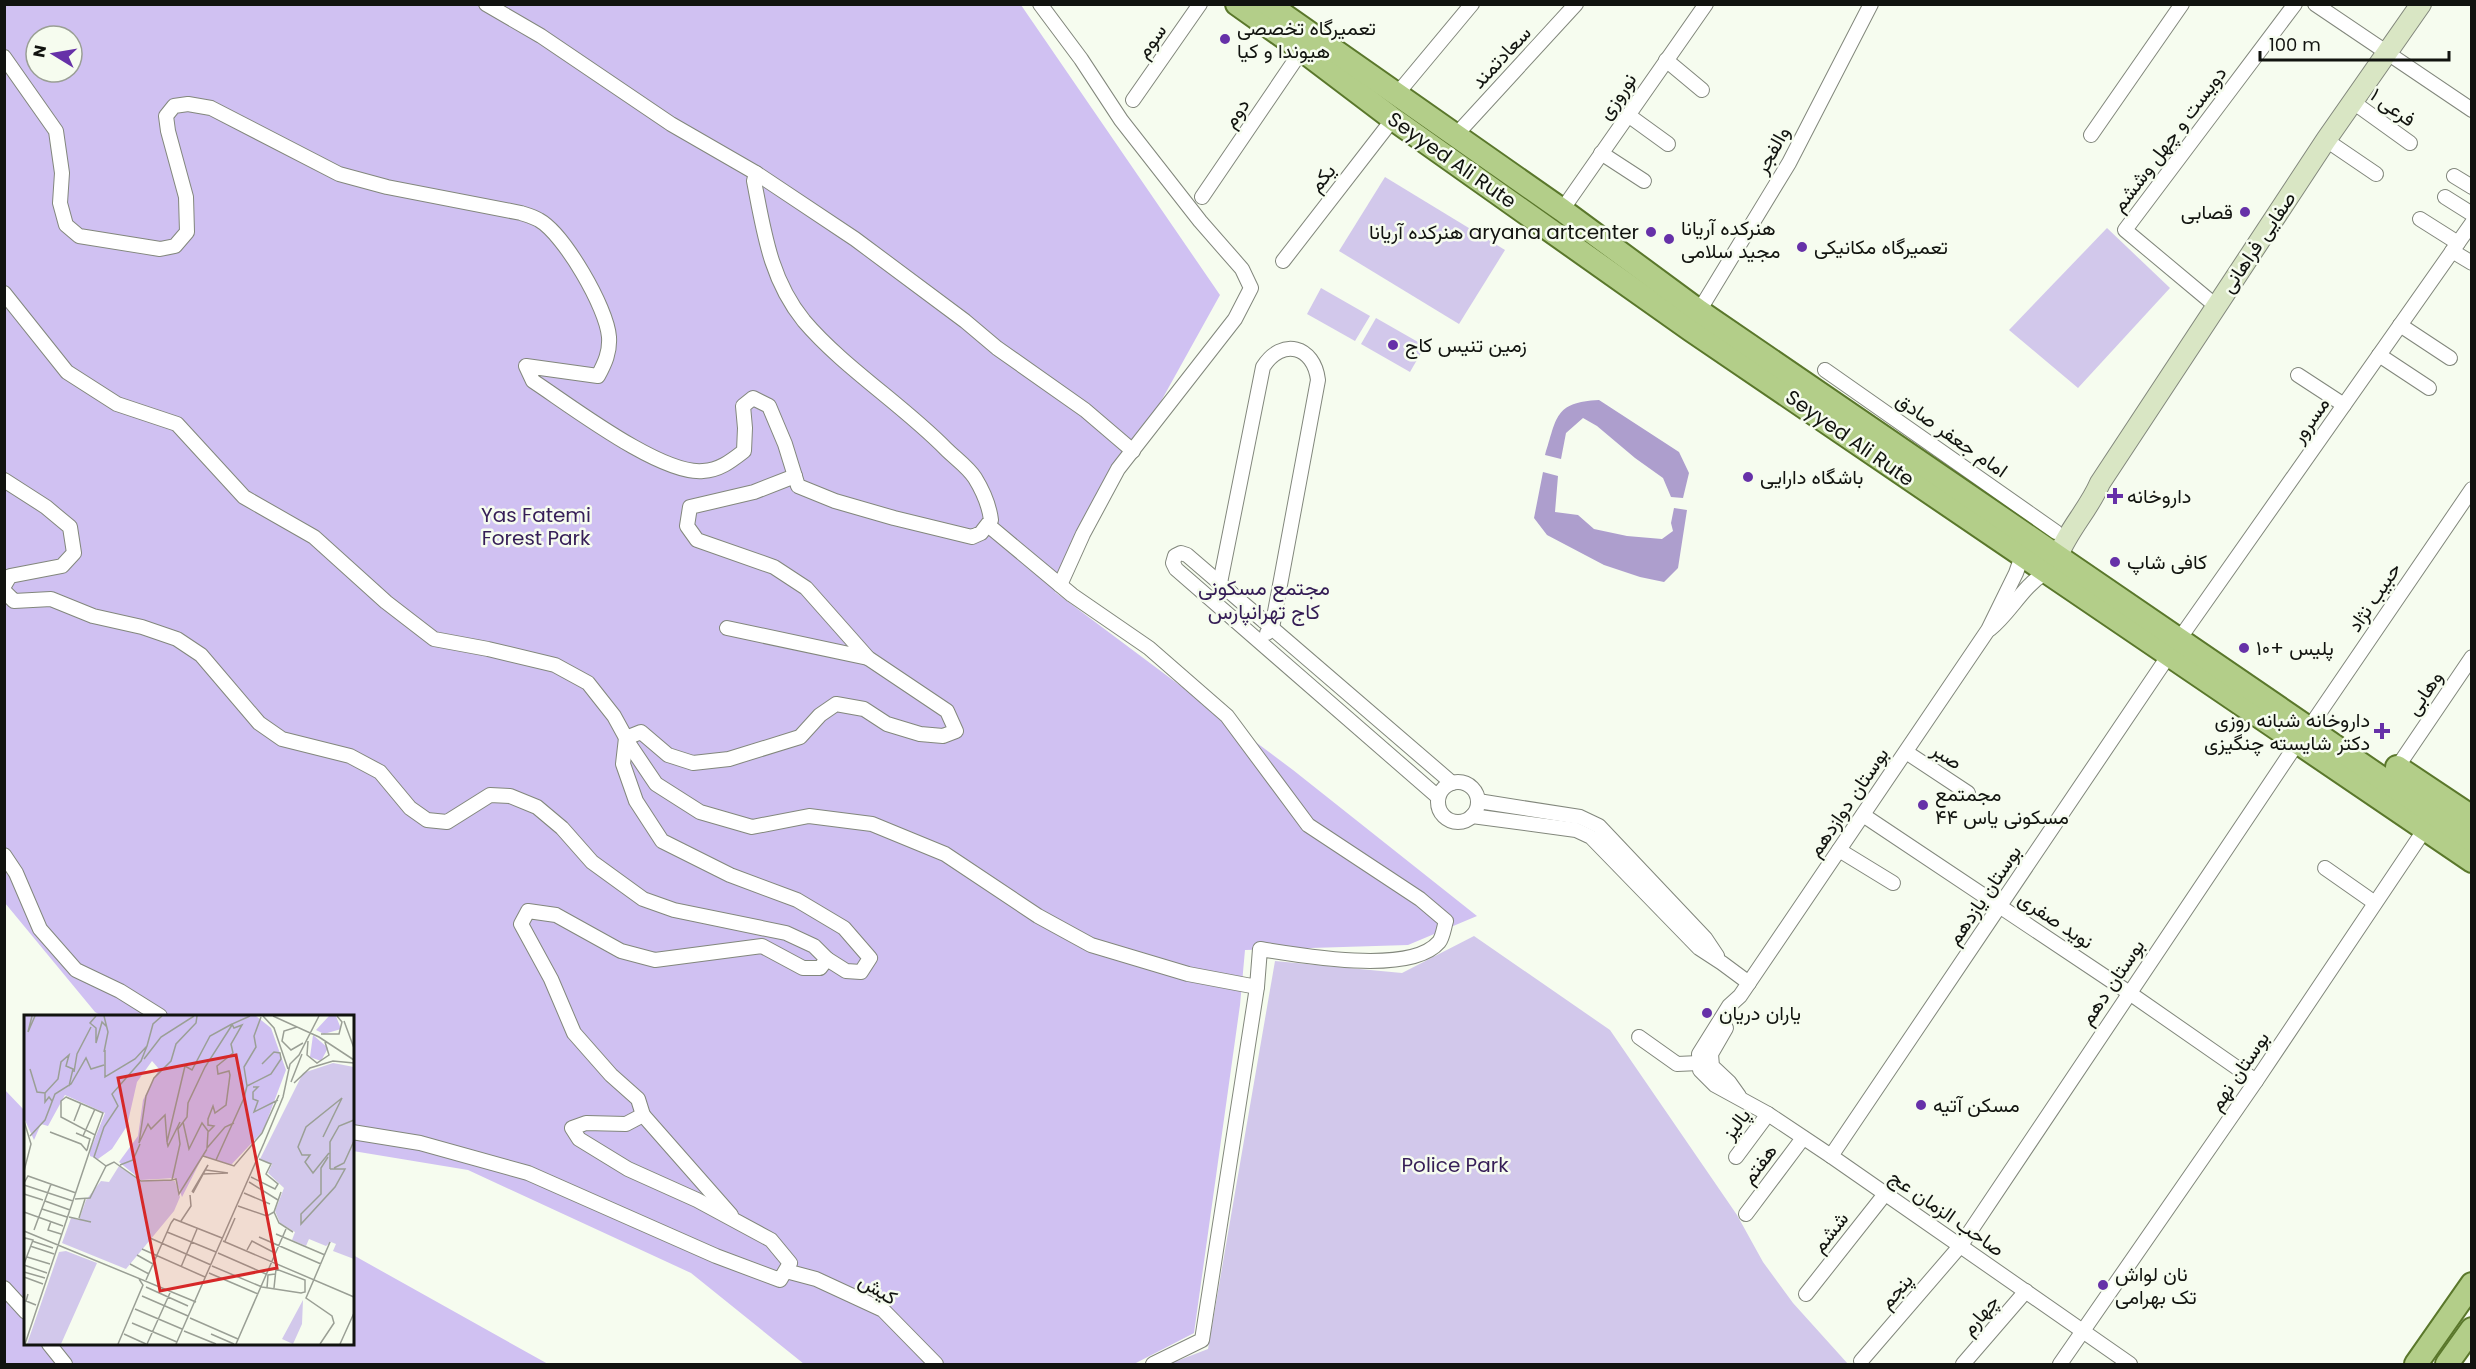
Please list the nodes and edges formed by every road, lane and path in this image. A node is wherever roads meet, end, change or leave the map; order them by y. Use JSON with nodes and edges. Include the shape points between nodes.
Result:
{"nodes":[{"id":1,"x":486,"y":4,"type":"edge"},
{"id":2,"x":1040,"y":4,"type":"edge"},
{"id":3,"x":1200,"y":4,"type":"edge"},
{"id":4,"x":1237,"y":4,"type":"edge"},
{"id":5,"x":1268,"y":4,"type":"edge"},
{"id":6,"x":1472,"y":4,"type":"edge"},
{"id":7,"x":1576,"y":4,"type":"edge"},
{"id":8,"x":1706,"y":4,"type":"edge"},
{"id":9,"x":1871,"y":4,"type":"edge"},
{"id":10,"x":2182,"y":4,"type":"edge"},
{"id":11,"x":2295,"y":4,"type":"edge"},
{"id":12,"x":2315,"y":4,"type":"edge"},
{"id":13,"x":2421,"y":4,"type":"edge"},
{"id":14,"x":1302,"y":50,"type":"junction"},
{"id":15,"x":2388,"y":53,"type":"junction"},
{"id":16,"x":4,"y":57,"type":"edge"},
{"id":17,"x":1666,"y":60,"type":"junction"},
{"id":18,"x":1701,"y":90,"type":"dead end"},
{"id":19,"x":1397,"y":94,"type":"junction"},
{"id":20,"x":1133,"y":100,"type":"dead end"},
{"id":21,"x":2353,"y":102,"type":"junction"},
{"id":22,"x":2472,"y":110,"type":"edge"},
{"id":23,"x":1628,"y":115,"type":"junction"},
{"id":24,"x":1393,"y":119,"type":"junction"},
{"id":25,"x":2091,"y":135,"type":"dead end"},
{"id":26,"x":1455,"y":136,"type":"junction"},
{"id":27,"x":2326,"y":140,"type":"junction"},
{"id":28,"x":2410,"y":143,"type":"dead end"},
{"id":29,"x":1668,"y":144,"type":"dead end"},
{"id":30,"x":1601,"y":153,"type":"junction"},
{"id":31,"x":756,"y":173,"type":"junction"},
{"id":32,"x":2376,"y":174,"type":"dead end"},
{"id":33,"x":2454,"y":176,"type":"dead end"},
{"id":34,"x":1644,"y":181,"type":"dead end"},
{"id":35,"x":2472,"y":187,"type":"edge"},
{"id":36,"x":1202,"y":197,"type":"dead end"},
{"id":37,"x":2445,"y":197,"type":"dead end"},
{"id":38,"x":1562,"y":210,"type":"junction"},
{"id":39,"x":2472,"y":214,"type":"edge"},
{"id":40,"x":2420,"y":219,"type":"dead end"},
{"id":41,"x":2472,"y":223,"type":"edge"},
{"id":42,"x":2455,"y":247,"type":"junction"},
{"id":43,"x":1283,"y":261,"type":"dead end"},
{"id":44,"x":2472,"y":263,"type":"edge"},
{"id":45,"x":4,"y":292,"type":"edge"},
{"id":46,"x":2216,"y":306,"type":"junction"},
{"id":47,"x":1699,"y":311,"type":"junction"},
{"id":48,"x":2400,"y":325,"type":"junction"},
{"id":49,"x":2379,"y":355,"type":"junction"},
{"id":50,"x":2450,"y":358,"type":"dead end"},
{"id":51,"x":1825,"y":370,"type":"dead end"},
{"id":52,"x":2298,"y":375,"type":"dead end"},
{"id":53,"x":2429,"y":388,"type":"dead end"},
{"id":54,"x":2343,"y":405,"type":"junction"},
{"id":55,"x":1133,"y":451,"type":"junction"},
{"id":56,"x":795,"y":476,"type":"junction"},
{"id":57,"x":4,"y":480,"type":"edge"},
{"id":58,"x":2472,"y":489,"type":"edge"},
{"id":59,"x":987,"y":525,"type":"junction"},
{"id":60,"x":2050,"y":551,"type":"junction"},
{"id":61,"x":2022,"y":556,"type":"junction"},
{"id":62,"x":1220,"y":584,"type":"junction"},
{"id":63,"x":1060,"y":585,"type":"junction"},
{"id":64,"x":4,"y":586,"type":"edge"},
{"id":65,"x":4,"y":591,"type":"edge"},
{"id":66,"x":728,"y":628,"type":"dead end"},
{"id":67,"x":1272,"y":628,"type":"junction"},
{"id":68,"x":1988,"y":630,"type":"junction"},
{"id":69,"x":1260,"y":642,"type":"junction"},
{"id":70,"x":2175,"y":647,"type":"junction"},
{"id":71,"x":2472,"y":657,"type":"edge"},
{"id":72,"x":868,"y":658,"type":"junction"},
{"id":73,"x":2303,"y":735,"type":"junction"},
{"id":74,"x":626,"y":738,"type":"junction"},
{"id":75,"x":1906,"y":752,"type":"junction"},
{"id":76,"x":2392,"y":774,"type":"junction"},
{"id":77,"x":1452,"y":783,"type":"junction"},
{"id":78,"x":1968,"y":793,"type":"dead end"},
{"id":79,"x":1438,"y":797,"type":"junction"},
{"id":80,"x":1478,"y":801,"type":"junction"},
{"id":81,"x":1863,"y":815,"type":"junction"},
{"id":82,"x":1472,"y":816,"type":"junction"},
{"id":83,"x":2472,"y":817,"type":"edge"},
{"id":84,"x":2430,"y":822,"type":"junction"},
{"id":85,"x":1839,"y":850,"type":"junction"},
{"id":86,"x":4,"y":855,"type":"edge"},
{"id":87,"x":2470,"y":858,"type":"edge"},
{"id":88,"x":2325,"y":867,"type":"dead end"},
{"id":89,"x":1893,"y":883,"type":"dead end"},
{"id":90,"x":2375,"y":903,"type":"junction"},
{"id":91,"x":2000,"y":907,"type":"junction"},
{"id":92,"x":828,"y":959,"type":"junction"},
{"id":93,"x":1722,"y":963,"type":"junction"},
{"id":94,"x":1749,"y":983,"type":"junction"},
{"id":95,"x":1257,"y":987,"type":"junction"},
{"id":96,"x":2128,"y":992,"type":"junction"},
{"id":97,"x":1740,"y":996,"type":"junction"},
{"id":98,"x":157,"y":1015,"type":"edge"},
{"id":99,"x":1639,"y":1037,"type":"dead end"},
{"id":100,"x":1700,"y":1062,"type":"junction"},
{"id":101,"x":2256,"y":1081,"type":"junction"},
{"id":102,"x":1740,"y":1098,"type":"junction"},
{"id":103,"x":1768,"y":1114,"type":"junction"},
{"id":104,"x":643,"y":1115,"type":"junction"},
{"id":105,"x":354,"y":1132,"type":"edge"},
{"id":106,"x":1803,"y":1138,"type":"junction"},
{"id":107,"x":1831,"y":1156,"type":"junction"},
{"id":108,"x":1736,"y":1157,"type":"dead end"},
{"id":109,"x":1885,"y":1194,"type":"junction"},
{"id":110,"x":1746,"y":1214,"type":"dead end"},
{"id":111,"x":736,"y":1221,"type":"junction"},
{"id":112,"x":1961,"y":1245,"type":"junction"},
{"id":113,"x":786,"y":1271,"type":"junction"},
{"id":114,"x":2472,"y":1284,"type":"edge"},
{"id":115,"x":4,"y":1288,"type":"edge"},
{"id":116,"x":2026,"y":1291,"type":"junction"},
{"id":117,"x":1806,"y":1294,"type":"dead end"},
{"id":118,"x":24,"y":1310,"type":"edge"},
{"id":119,"x":2472,"y":1329,"type":"edge"},
{"id":120,"x":2083,"y":1334,"type":"junction"},
{"id":121,"x":50,"y":1345,"type":"edge"},
{"id":122,"x":1861,"y":1361,"type":"dead end"},
{"id":123,"x":65,"y":1365,"type":"edge"},
{"id":124,"x":936,"y":1365,"type":"edge"},
{"id":125,"x":1153,"y":1365,"type":"edge"},
{"id":126,"x":1963,"y":1365,"type":"edge"},
{"id":127,"x":2060,"y":1365,"type":"edge"},
{"id":128,"x":2130,"y":1365,"type":"edge"},
{"id":129,"x":2416,"y":1365,"type":"edge"},
{"id":130,"x":2447,"y":1365,"type":"edge"}],
"edges":[{"from":1,"to":31,"type":"street","via":[[541,36],[671,124]]},
{"from":2,"to":55,"type":"street","via":[[1121,120],[1242,269],[1251,288],[1235,319]]},
{"from":3,"to":20,"type":"street","name":"سوم"},
{"from":4,"to":14,"type":"main road","name":"Seyyed Ali Rute"},
{"from":5,"to":19,"type":"main road","name":"Seyyed Ali Rute"},
{"from":6,"to":19,"type":"street"},
{"from":7,"to":26,"type":"street","name":"سعادتمند"},
{"from":8,"to":17,"type":"street","name":"نوروزی"},
{"from":9,"to":47,"type":"street","name":"والفجر","via":[[1789,163]]},
{"from":10,"to":25,"type":"street"},
{"from":11,"to":46,"type":"street","name":"دویست و چهل وششم","via":[[2125,230]]},
{"from":12,"to":15,"type":"street"},
{"from":13,"to":15,"type":"main road","name":"صفایی فراهانی"},
{"from":14,"to":24,"type":"main road","name":"Seyyed Ali Rute"},
{"from":14,"to":36,"type":"street","name":"دوم"},
{"from":15,"to":21,"type":"main road","name":"صفایی فراهانی"},
{"from":15,"to":22,"type":"street"},
{"from":16,"to":56,"type":"street","via":[[56,131],[62,173],[60,203],[66,225],[79,236],[160,249],[175,246],[187,232],[186,197],[166,116],[174,106],[211,108],[339,174],[539,220],[579,265],[609,335],[607,358],[598,376],[526,366],[533,381],[653,458],[684,470],[704,471],[726,465],[744,450],[743,406],[753,398],[769,406]]},
{"from":17,"to":18,"type":"street"},
{"from":17,"to":23,"type":"street","name":"نوروزی"},
{"from":19,"to":26,"type":"main road","name":"Seyyed Ali Rute"},
{"from":21,"to":27,"type":"main road","name":"صفایی فراهانی"},
{"from":21,"to":28,"type":"street","name":"فرعی ۱"},
{"from":23,"to":29,"type":"street"},
{"from":23,"to":30,"type":"street","name":"نوروزی"},
{"from":24,"to":43,"type":"street","name":"یکم"},
{"from":24,"to":61,"type":"main road","name":"Seyyed Ali Rute","via":[[1691,330]]},
{"from":26,"to":38,"type":"main road","name":"Seyyed Ali Rute"},
{"from":27,"to":32,"type":"street"},
{"from":27,"to":46,"type":"main road","name":"صفایی فراهانی"},
{"from":30,"to":34,"type":"street"},
{"from":30,"to":38,"type":"street","name":"نوروزی"},
{"from":31,"to":55,"type":"street","via":[[888,263],[1085,410]]},
{"from":31,"to":59,"type":"street","via":[[754,181],[766,243],[778,281],[804,321],[973,476],[988,504],[992,520]]},
{"from":33,"to":35,"type":"street"},
{"from":37,"to":39,"type":"street"},
{"from":38,"to":47,"type":"main road","name":"Seyyed Ali Rute"},
{"from":40,"to":42,"type":"street"},
{"from":41,"to":42,"type":"street","name":"مسرور"},
{"from":42,"to":44,"type":"street"},
{"from":42,"to":48,"type":"street","name":"مسرور"},
{"from":45,"to":74,"type":"street","via":[[67,372],[117,404],[177,424],[244,497],[314,537],[434,639],[555,665],[588,683]]},
{"from":46,"to":60,"type":"main road","name":"صفایی فراهانی","via":[[2092,501],[2062,544]]},
{"from":47,"to":60,"type":"main road","name":"Seyyed Ali Rute"},
{"from":48,"to":49,"type":"street","name":"مسرور"},
{"from":48,"to":50,"type":"street"},
{"from":49,"to":53,"type":"street"},
{"from":49,"to":54,"type":"street","name":"مسرور"},
{"from":51,"to":60,"type":"street","name":"امام جعفر صادق"},
{"from":52,"to":54,"type":"street"},
{"from":54,"to":70,"type":"street","name":"مسرور"},
{"from":55,"to":63,"type":"street","via":[[1118,469]]},
{"from":56,"to":59,"type":"street","via":[[798,486],[835,501],[939,530],[972,537]]},
{"from":56,"to":72,"type":"street","via":[[754,492],[690,507],[687,526],[697,540],[774,567],[806,588]]},
{"from":57,"to":64,"type":"street","via":[[70,527],[74,553],[62,566],[10,576]]},
{"from":58,"to":73,"type":"street","name":"حبیب نژاد"},
{"from":59,"to":63,"type":"street"},
{"from":60,"to":61,"type":"main road","name":"Seyyed Ali Rute"},
{"from":60,"to":68,"type":"street","name":"بوستان دوازدهم","via":[[2002,619]]},
{"from":60,"to":70,"type":"main road","name":"Seyyed Ali Rute"},
{"from":61,"to":68,"type":"street","name":"بوستان دوازدهم"},
{"from":62,"to":67,"type":"street"},
{"from":62,"to":67,"type":"street","via":[[1263,367],[1279,351],[1302,351],[1311,358],[1318,380]]},
{"from":62,"to":69,"type":"street","via":[[1187,555],[1175,556],[1176,569]]},
{"from":63,"to":95,"type":"street","via":[[1149,648],[1227,716],[1308,825],[1420,899],[1446,921],[1440,942],[1419,957],[1344,961],[1260,949]]},
{"from":65,"to":92,"type":"street","via":[[14,601],[51,599],[93,616],[177,639],[201,655],[259,723],[282,740],[350,756],[380,772],[410,808],[427,820],[447,822],[490,795],[510,796],[537,807],[592,862],[643,899],[786,933],[814,946]]},
{"from":66,"to":72,"type":"street"},
{"from":67,"to":69,"type":"street"},
{"from":67,"to":77,"type":"street"},
{"from":68,"to":75,"type":"street","name":"بوستان دوازدهم"},
{"from":69,"to":79,"type":"street"},
{"from":70,"to":73,"type":"main road","name":"Seyyed Ali Rute"},
{"from":70,"to":91,"type":"street","name":"بوستان یازدهم"},
{"from":71,"to":76,"type":"street","name":"وهابی"},
{"from":72,"to":74,"type":"street","via":[[947,711],[956,731],[943,736],[920,734],[886,724],[864,709],[836,704],[800,737],[729,759],[693,763],[668,755],[641,732]]},
{"from":73,"to":76,"type":"main road","name":"Seyyed Ali Rute"},
{"from":73,"to":84,"type":"main road","name":"Seyyed Ali Rute"},
{"from":73,"to":96,"type":"street","name":"بوستان دهم"},
{"from":74,"to":92,"type":"street","via":[[623,764],[636,801],[662,841],[730,875],[797,900],[844,928],[870,958],[861,972],[846,971]]},
{"from":74,"to":95,"type":"street","via":[[656,784],[700,812],[752,827],[809,816],[872,824],[945,854],[1038,916],[1091,945],[1188,974]]},
{"from":75,"to":78,"type":"street","name":"صبر"},
{"from":75,"to":81,"type":"street","name":"بوستان دوازدهم"},
{"from":76,"to":83,"type":"main road"},
{"from":76,"to":84,"type":"main road","name":"Seyyed Ali Rute"},
{"from":77,"to":79,"type":"street"},
{"from":77,"to":80,"type":"street","via":[[1467,784]]},
{"from":79,"to":82,"type":"street","via":[[1438,808],[1448,820],[1458,822]]},
{"from":80,"to":82,"type":"street"},
{"from":80,"to":93,"type":"street","via":[[1580,817],[1599,826],[1705,938]]},
{"from":81,"to":85,"type":"street","name":"بوستان دوازدهم"},
{"from":81,"to":91,"type":"street","name":"نوید صفری"},
{"from":82,"to":93,"type":"street","via":[[1576,830],[1592,837],[1699,948]]},
{"from":84,"to":87,"type":"main road","name":"Seyyed Ali Rute"},
{"from":84,"to":90,"type":"street","name":"بوستان نهم"},
{"from":85,"to":89,"type":"street"},
{"from":85,"to":94,"type":"street","name":"بوستان دوازدهم"},
{"from":86,"to":98,"type":"street","via":[[40,929],[76,970],[120,991]]},
{"from":88,"to":90,"type":"street"},
{"from":90,"to":101,"type":"street","name":"بوستان نهم"},
{"from":91,"to":96,"type":"street","name":"نوید صفری"},
{"from":91,"to":107,"type":"street","name":"بوستان یازدهم"},
{"from":92,"to":104,"type":"street","via":[[820,968],[803,968],[762,946],[655,960],[621,951],[556,915],[528,911],[521,924],[574,1033],[638,1099]]},
{"from":93,"to":94,"type":"street"},
{"from":94,"to":97,"type":"street","name":"بوستان دوازدهم"},
{"from":95,"to":125,"type":"street","via":[[1202,1340]]},
{"from":96,"to":101,"type":"street","name":"نوید صفری"},
{"from":96,"to":112,"type":"street","name":"بوستان دهم"},
{"from":97,"to":100,"type":"street","name":"بوستان دوازدهم","via":[[1729,1006],[1699,1054]]},
{"from":97,"to":102,"type":"street","name":"بوستان دوازدهم","via":[[1735,1013],[1711,1054],[1712,1066]]},
{"from":99,"to":100,"type":"street","via":[[1677,1064]]},
{"from":100,"to":102,"type":"street","via":[[1700,1070],[1715,1085]]},
{"from":101,"to":120,"type":"street","name":"بوستان نهم"},
{"from":102,"to":103,"type":"street","name":"صاحب الزمان عج"},
{"from":103,"to":106,"type":"street","name":"صاحب الزمان عج"},
{"from":103,"to":108,"type":"street","name":"پالیز"},
{"from":104,"to":111,"type":"street"},
{"from":104,"to":111,"type":"street","via":[[626,1124],[572,1128],[579,1138],[628,1169]]},
{"from":105,"to":113,"type":"street","via":[[420,1143],[528,1173],[716,1256],[780,1280]]},
{"from":106,"to":107,"type":"street","name":"صاحب الزمان عج"},
{"from":106,"to":110,"type":"street","name":"هفتم"},
{"from":107,"to":109,"type":"street","name":"صاحب الزمان عج"},
{"from":109,"to":112,"type":"street","name":"صاحب الزمان عج"},
{"from":109,"to":117,"type":"street","name":"ششم"},
{"from":111,"to":113,"type":"street","via":[[771,1240],[790,1263]]},
{"from":112,"to":116,"type":"street","name":"صاحب الزمان عج"},
{"from":112,"to":122,"type":"street","name":"پنجم"},
{"from":113,"to":124,"type":"street","name":"کیش","via":[[816,1279],[883,1310]]},
{"from":114,"to":129,"type":"main road"},
{"from":115,"to":118,"type":"street"},
{"from":116,"to":120,"type":"street","name":"صاحب الزمان عج"},
{"from":116,"to":126,"type":"street","name":"چهارم"},
{"from":119,"to":130,"type":"main road"},
{"from":120,"to":127,"type":"street","name":"بوستان نهم"},
{"from":120,"to":128,"type":"street","name":"صاحب الزمان عج"},
{"from":121,"to":123,"type":"street"}]}
